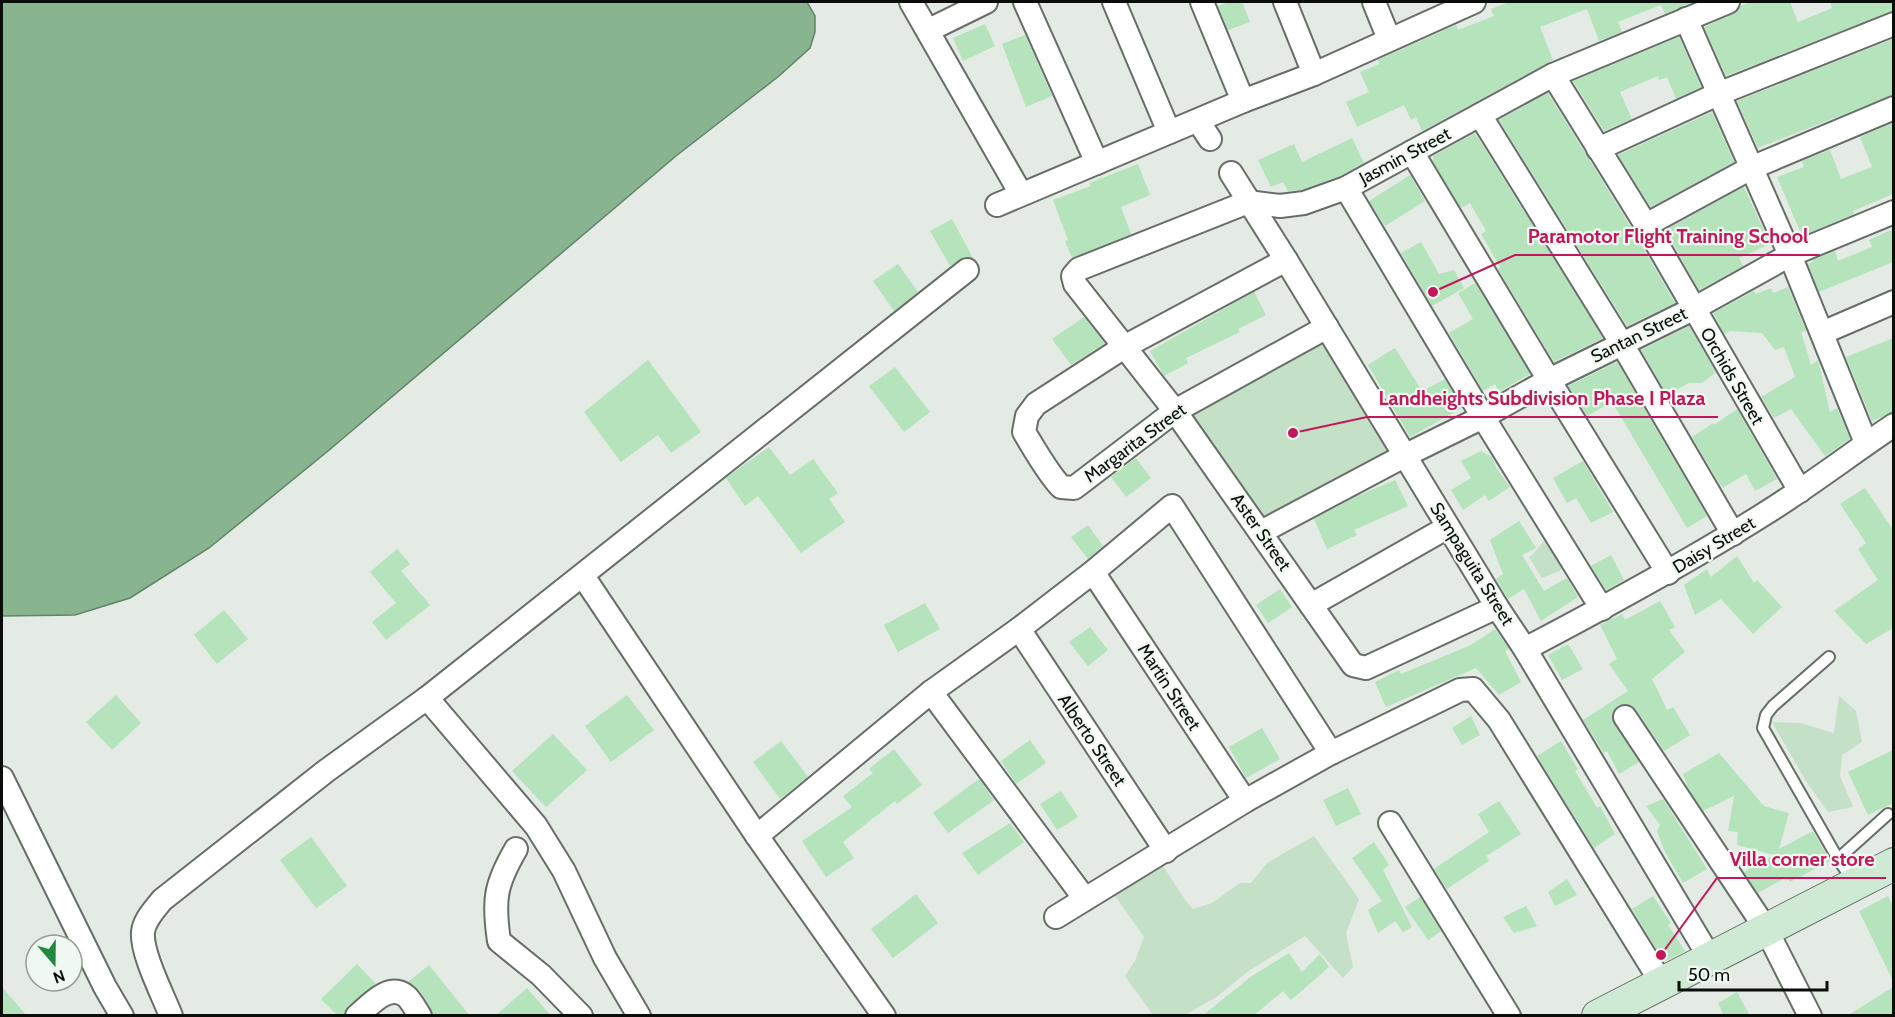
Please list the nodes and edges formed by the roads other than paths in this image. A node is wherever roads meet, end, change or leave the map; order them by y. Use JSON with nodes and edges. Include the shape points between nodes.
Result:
{"nodes":[{"id":1,"x":911,"y":2,"type":"edge"},
{"id":2,"x":986,"y":2,"type":"edge"},
{"id":3,"x":1025,"y":2,"type":"edge"},
{"id":4,"x":1114,"y":2,"type":"edge"},
{"id":5,"x":1202,"y":2,"type":"edge"},
{"id":6,"x":1285,"y":2,"type":"edge"},
{"id":7,"x":1374,"y":2,"type":"edge"},
{"id":8,"x":1728,"y":2,"type":"edge"},
{"id":9,"x":1464,"y":4,"type":"edge"},
{"id":10,"x":1686,"y":19,"type":"junction"},
{"id":11,"x":1893,"y":24,"type":"edge"},
{"id":12,"x":929,"y":30,"type":"junction"},
{"id":13,"x":1389,"y":39,"type":"junction"},
{"id":14,"x":1314,"y":74,"type":"junction"},
{"id":15,"x":1553,"y":75,"type":"junction"},
{"id":16,"x":1718,"y":94,"type":"junction"},
{"id":17,"x":1243,"y":101,"type":"junction"},
{"id":18,"x":1893,"y":108,"type":"edge"},
{"id":19,"x":1480,"y":115,"type":"junction"},
{"id":20,"x":1169,"y":132,"type":"junction"},
{"id":21,"x":1598,"y":149,"type":"junction"},
{"id":22,"x":1412,"y":152,"type":"junction"},
{"id":23,"x":1097,"y":163,"type":"junction"},
{"id":24,"x":1751,"y":168,"type":"junction"},
{"id":25,"x":1231,"y":173,"type":"dead end"},
{"id":26,"x":1346,"y":188,"type":"junction"},
{"id":27,"x":1021,"y":194,"type":"junction"},
{"id":28,"x":1248,"y":202,"type":"junction"},
{"id":29,"x":997,"y":204,"type":"dead end"},
{"id":30,"x":1893,"y":212,"type":"edge"},
{"id":31,"x":1646,"y":225,"type":"junction"},
{"id":32,"x":1790,"y":255,"type":"junction"},
{"id":33,"x":1286,"y":260,"type":"junction"},
{"id":34,"x":967,"y":270,"type":"dead end"},
{"id":35,"x":1073,"y":276,"type":"joint"},
{"id":36,"x":1893,"y":302,"type":"edge"},
{"id":37,"x":1693,"y":309,"type":"junction"},
{"id":38,"x":1327,"y":327,"type":"junction"},
{"id":39,"x":1822,"y":333,"type":"junction"},
{"id":40,"x":1622,"y":344,"type":"junction"},
{"id":41,"x":1124,"y":347,"type":"junction"},
{"id":42,"x":1548,"y":381,"type":"junction"},
{"id":43,"x":1175,"y":411,"type":"junction"},
{"id":44,"x":1483,"y":417,"type":"junction"},
{"id":45,"x":1893,"y":425,"type":"edge"},
{"id":46,"x":1866,"y":443,"type":"junction"},
{"id":47,"x":1406,"y":455,"type":"junction"},
{"id":48,"x":1800,"y":491,"type":"junction"},
{"id":49,"x":1448,"y":528,"type":"junction"},
{"id":50,"x":1261,"y":532,"type":"junction"},
{"id":51,"x":1733,"y":534,"type":"junction"},
{"id":52,"x":1093,"y":572,"type":"junction"},
{"id":53,"x":1668,"y":573,"type":"junction"},
{"id":54,"x":583,"y":576,"type":"junction"},
{"id":55,"x":1311,"y":605,"type":"junction"},
{"id":56,"x":1497,"y":607,"type":"junction"},
{"id":57,"x":1602,"y":609,"type":"junction"},
{"id":58,"x":1019,"y":629,"type":"junction"},
{"id":59,"x":1525,"y":649,"type":"junction"},
{"id":60,"x":1829,"y":657,"type":"dead end"},
{"id":61,"x":931,"y":692,"type":"junction"},
{"id":62,"x":427,"y":698,"type":"junction"},
{"id":63,"x":1625,"y":717,"type":"dead end"},
{"id":64,"x":1331,"y":753,"type":"junction"},
{"id":65,"x":2,"y":778,"type":"edge"},
{"id":66,"x":1245,"y":801,"type":"junction"},
{"id":67,"x":1888,"y":814,"type":"dead end"},
{"id":68,"x":1390,"y":823,"type":"dead end"},
{"id":69,"x":757,"y":836,"type":"junction"},
{"id":70,"x":516,"y":849,"type":"dead end"},
{"id":71,"x":1166,"y":851,"type":"junction"},
{"id":72,"x":1893,"y":864,"type":"edge"},
{"id":73,"x":1846,"y":871,"type":"junction"},
{"id":74,"x":1085,"y":899,"type":"junction"},
{"id":75,"x":1056,"y":917,"type":"dead end"},
{"id":76,"x":1766,"y":929,"type":"junction"},
{"id":77,"x":1710,"y":958,"type":"junction"},
{"id":78,"x":1662,"y":982,"type":"junction"},
{"id":79,"x":122,"y":1016,"type":"edge"},
{"id":80,"x":171,"y":1016,"type":"edge"},
{"id":81,"x":357,"y":1016,"type":"edge"},
{"id":82,"x":420,"y":1016,"type":"edge"},
{"id":83,"x":581,"y":1016,"type":"edge"},
{"id":84,"x":639,"y":1016,"type":"edge"},
{"id":85,"x":884,"y":1016,"type":"edge"},
{"id":86,"x":1509,"y":1016,"type":"edge"},
{"id":87,"x":1598,"y":1016,"type":"edge"},
{"id":88,"x":1810,"y":1016,"type":"edge"}],
"edges":[{"from":1,"to":12,"type":"street"},
{"from":2,"to":12,"type":"street"},
{"from":3,"to":23,"type":"street"},
{"from":4,"to":20,"type":"street"},
{"from":5,"to":17,"type":"street"},
{"from":6,"to":14,"type":"street"},
{"from":7,"to":13,"type":"street"},
{"from":8,"to":10,"type":"street","name":"Jasmin Street"},
{"from":9,"to":13,"type":"street"},
{"from":10,"to":15,"type":"street","name":"Jasmin Street"},
{"from":10,"to":16,"type":"street"},
{"from":11,"to":16,"type":"street"},
{"from":12,"to":27,"type":"street"},
{"from":13,"to":14,"type":"street"},
{"from":14,"to":17,"type":"street"},
{"from":15,"to":19,"type":"street","name":"Jasmin Street"},
{"from":15,"to":21,"type":"street","name":"Orchids Street"},
{"from":16,"to":21,"type":"street"},
{"from":16,"to":24,"type":"street"},
{"from":17,"to":20,"type":"street","via":[[1204,130]]},
{"from":18,"to":24,"type":"street"},
{"from":19,"to":22,"type":"street","name":"Jasmin Street"},
{"from":19,"to":40,"type":"street"},
{"from":20,"to":23,"type":"street"},
{"from":21,"to":31,"type":"street","name":"Orchids Street"},
{"from":22,"to":26,"type":"street","name":"Jasmin Street"},
{"from":22,"to":42,"type":"street"},
{"from":23,"to":27,"type":"street"},
{"from":24,"to":31,"type":"street"},
{"from":24,"to":32,"type":"street"},
{"from":25,"to":28,"type":"street","name":"Sampaguita Street"},
{"from":26,"to":28,"type":"street","name":"Jasmin Street","via":[[1304,203],[1280,206]]},
{"from":26,"to":44,"type":"street"},
{"from":27,"to":29,"type":"street"},
{"from":28,"to":33,"type":"street","name":"Sampaguita Street"},
{"from":28,"to":35,"type":"street","name":"Jasmin Street","via":[[1079,269]]},
{"from":30,"to":32,"type":"street","name":"Santan Street"},
{"from":31,"to":37,"type":"street","name":"Orchids Street"},
{"from":32,"to":37,"type":"street","name":"Santan Street"},
{"from":32,"to":39,"type":"street"},
{"from":33,"to":38,"type":"street","name":"Sampaguita Street"},
{"from":33,"to":41,"type":"street","name":"Margarita Street"},
{"from":34,"to":54,"type":"street"},
{"from":35,"to":41,"type":"street","name":"Aster Street","via":[[1075,284]]},
{"from":36,"to":39,"type":"street"},
{"from":37,"to":40,"type":"street","name":"Santan Street"},
{"from":37,"to":48,"type":"street","name":"Orchids Street"},
{"from":38,"to":43,"type":"street","name":"Margarita Street"},
{"from":38,"to":47,"type":"street","name":"Sampaguita Street"},
{"from":39,"to":46,"type":"street"},
{"from":40,"to":42,"type":"street","name":"Santan Street"},
{"from":40,"to":51,"type":"street"},
{"from":41,"to":43,"type":"street","name":"Aster Street"},
{"from":41,"to":43,"type":"street","name":"Margarita Street","via":[[1036,404],[1027,416],[1024,432],[1051,476],[1061,487],[1074,488]]},
{"from":42,"to":44,"type":"street","name":"Santan Street"},
{"from":42,"to":53,"type":"street"},
{"from":43,"to":50,"type":"street","name":"Aster Street"},
{"from":44,"to":47,"type":"street","name":"Santan Street"},
{"from":44,"to":57,"type":"street"},
{"from":45,"to":46,"type":"street","name":"Daisy Street"},
{"from":46,"to":48,"type":"street","name":"Daisy Street"},
{"from":47,"to":49,"type":"street","name":"Sampaguita Street"},
{"from":47,"to":50,"type":"street","name":"Santan Street"},
{"from":48,"to":51,"type":"street","name":"Daisy Street"},
{"from":49,"to":55,"type":"street"},
{"from":49,"to":56,"type":"street","name":"Sampaguita Street"},
{"from":50,"to":55,"type":"street","name":"Aster Street"},
{"from":51,"to":53,"type":"street","name":"Daisy Street"},
{"from":52,"to":58,"type":"street"},
{"from":52,"to":64,"type":"street","via":[[1172,506]]},
{"from":52,"to":66,"type":"street","name":"Martin Street"},
{"from":53,"to":57,"type":"street","name":"Daisy Street"},
{"from":54,"to":62,"type":"street"},
{"from":54,"to":69,"type":"street"},
{"from":55,"to":56,"type":"street","name":"Aster Street","via":[[1353,665],[1366,668]]},
{"from":56,"to":59,"type":"street","name":"Sampaguita Street"},
{"from":57,"to":59,"type":"street","name":"Daisy Street"},
{"from":58,"to":61,"type":"street"},
{"from":58,"to":71,"type":"street","name":"Alberto Street"},
{"from":59,"to":77,"type":"street","name":"Sampaguita Street"},
{"from":60,"to":73,"type":"lane","via":[[1773,706],[1763,728]]},
{"from":61,"to":69,"type":"street"},
{"from":61,"to":74,"type":"street"},
{"from":62,"to":80,"type":"street","via":[[326,771],[162,900],[148,917],[143,931],[145,951]]},
{"from":62,"to":84,"type":"street","via":[[537,826]]},
{"from":63,"to":76,"type":"street"},
{"from":64,"to":66,"type":"street"},
{"from":64,"to":78,"type":"street","via":[[1460,690],[1473,689],[1499,720]]},
{"from":65,"to":79,"type":"street"},
{"from":66,"to":71,"type":"street"},
{"from":67,"to":73,"type":"lane"},
{"from":68,"to":86,"type":"street"},
{"from":69,"to":85,"type":"street"},
{"from":70,"to":83,"type":"street","via":[[502,873],[494,909],[499,941],[541,975]]},
{"from":71,"to":74,"type":"street"},
{"from":72,"to":73,"type":"main road"},
{"from":73,"to":76,"type":"main road"},
{"from":74,"to":75,"type":"street"},
{"from":76,"to":77,"type":"main road"},
{"from":76,"to":88,"type":"street"},
{"from":77,"to":78,"type":"main road"},
{"from":78,"to":87,"type":"main road"},
{"from":81,"to":82,"type":"street","via":[[386,993],[395,992],[406,995]]}]}
